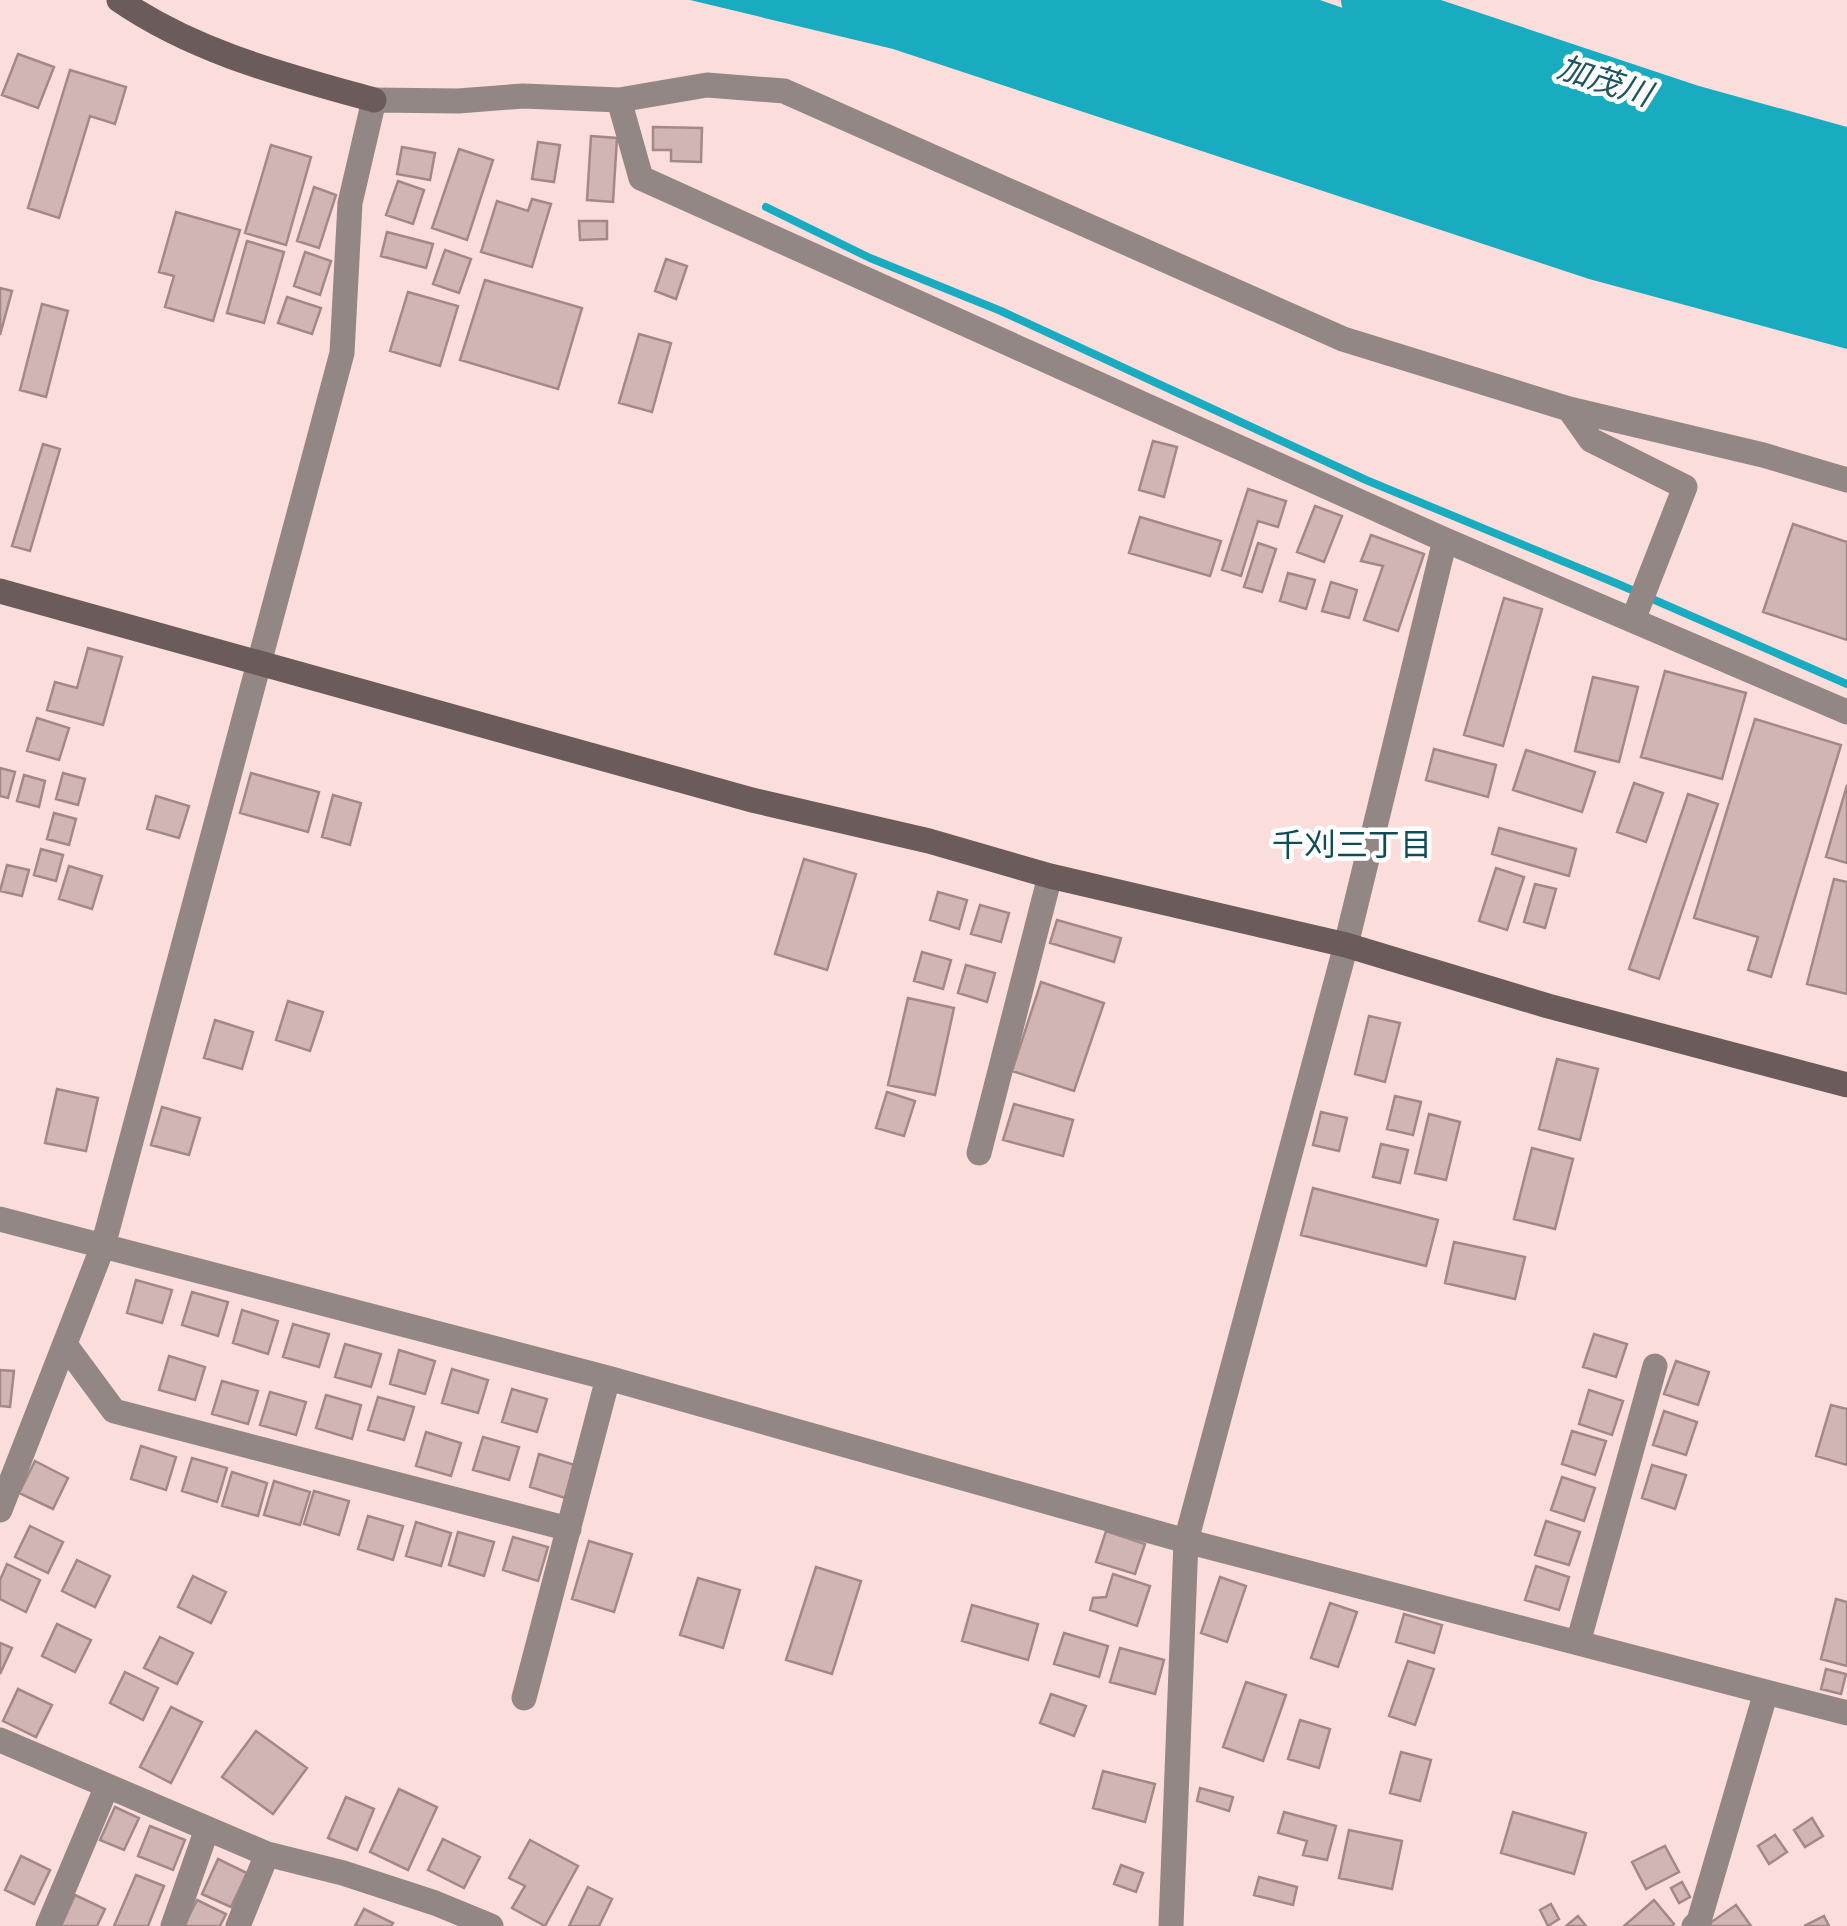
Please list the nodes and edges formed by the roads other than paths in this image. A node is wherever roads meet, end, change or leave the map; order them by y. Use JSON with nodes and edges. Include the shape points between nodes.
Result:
{"nodes":[{"id":1,"x":119,"y":0,"type":"edge"},
{"id":2,"x":374,"y":100,"type":"junction"},
{"id":3,"x":619,"y":100,"type":"junction"},
{"id":4,"x":1569,"y":409,"type":"junction"},
{"id":5,"x":1847,"y":480,"type":"edge"},
{"id":6,"x":1445,"y":540,"type":"junction"},
{"id":7,"x":0,"y":591,"type":"edge"},
{"id":8,"x":1633,"y":620,"type":"junction"},
{"id":9,"x":260,"y":660,"type":"junction"},
{"id":10,"x":1847,"y":712,"type":"edge"},
{"id":11,"x":1050,"y":876,"type":"junction"},
{"id":12,"x":1346,"y":945,"type":"junction"},
{"id":13,"x":1847,"y":1085,"type":"edge"},
{"id":14,"x":980,"y":1152,"type":"dead end"},
{"id":15,"x":0,"y":1219,"type":"edge"},
{"id":16,"x":103,"y":1246,"type":"junction"},
{"id":17,"x":66,"y":1346,"type":"junction"},
{"id":18,"x":1655,"y":1366,"type":"dead end"},
{"id":19,"x":608,"y":1378,"type":"junction"},
{"id":20,"x":0,"y":1510,"type":"edge"},
{"id":21,"x":568,"y":1529,"type":"junction"},
{"id":22,"x":1186,"y":1541,"type":"junction"},
{"id":23,"x":1578,"y":1643,"type":"junction"},
{"id":24,"x":1766,"y":1692,"type":"junction"},
{"id":25,"x":524,"y":1698,"type":"dead end"},
{"id":26,"x":1847,"y":1713,"type":"edge"},
{"id":27,"x":0,"y":1740,"type":"edge"},
{"id":28,"x":107,"y":1786,"type":"junction"},
{"id":29,"x":207,"y":1828,"type":"junction"},
{"id":30,"x":267,"y":1854,"type":"junction"},
{"id":31,"x":48,"y":1926,"type":"edge"},
{"id":32,"x":173,"y":1926,"type":"edge"},
{"id":33,"x":238,"y":1926,"type":"edge"},
{"id":34,"x":491,"y":1926,"type":"edge"},
{"id":35,"x":1171,"y":1926,"type":"edge"},
{"id":36,"x":1694,"y":1926,"type":"edge"}],
"edges":[{"from":1,"to":2,"type":"street","via":[[245,64]]},
{"from":2,"to":3,"type":"street"},
{"from":2,"to":9,"type":"street","via":[[350,203],[342,353]]},
{"from":3,"to":4,"type":"street","via":[[707,85],[784,91],[1343,339]]},
{"from":3,"to":6,"type":"street","via":[[641,178]]},
{"from":4,"to":5,"type":"street"},
{"from":4,"to":8,"type":"street","via":[[1591,440],[1685,488]]},
{"from":6,"to":8,"type":"street"},
{"from":6,"to":12,"type":"street"},
{"from":7,"to":9,"type":"street"},
{"from":8,"to":10,"type":"street"},
{"from":9,"to":11,"type":"street","via":[[752,800]]},
{"from":9,"to":16,"type":"street"},
{"from":11,"to":12,"type":"street"},
{"from":11,"to":14,"type":"street"},
{"from":12,"to":13,"type":"street"},
{"from":12,"to":22,"type":"street"},
{"from":15,"to":16,"type":"street"},
{"from":16,"to":17,"type":"street"},
{"from":16,"to":19,"type":"street"},
{"from":17,"to":20,"type":"street"},
{"from":17,"to":21,"type":"street","via":[[114,1412]]},
{"from":18,"to":23,"type":"street"},
{"from":19,"to":21,"type":"street"},
{"from":19,"to":22,"type":"street"},
{"from":21,"to":25,"type":"street"},
{"from":22,"to":23,"type":"street"},
{"from":22,"to":35,"type":"street"},
{"from":23,"to":24,"type":"street"},
{"from":24,"to":26,"type":"street"},
{"from":24,"to":36,"type":"street"},
{"from":27,"to":28,"type":"street"},
{"from":28,"to":29,"type":"street"},
{"from":28,"to":31,"type":"street"},
{"from":29,"to":30,"type":"street"},
{"from":29,"to":32,"type":"street"},
{"from":30,"to":33,"type":"street"},
{"from":30,"to":34,"type":"street","via":[[380,1885]]}]}
